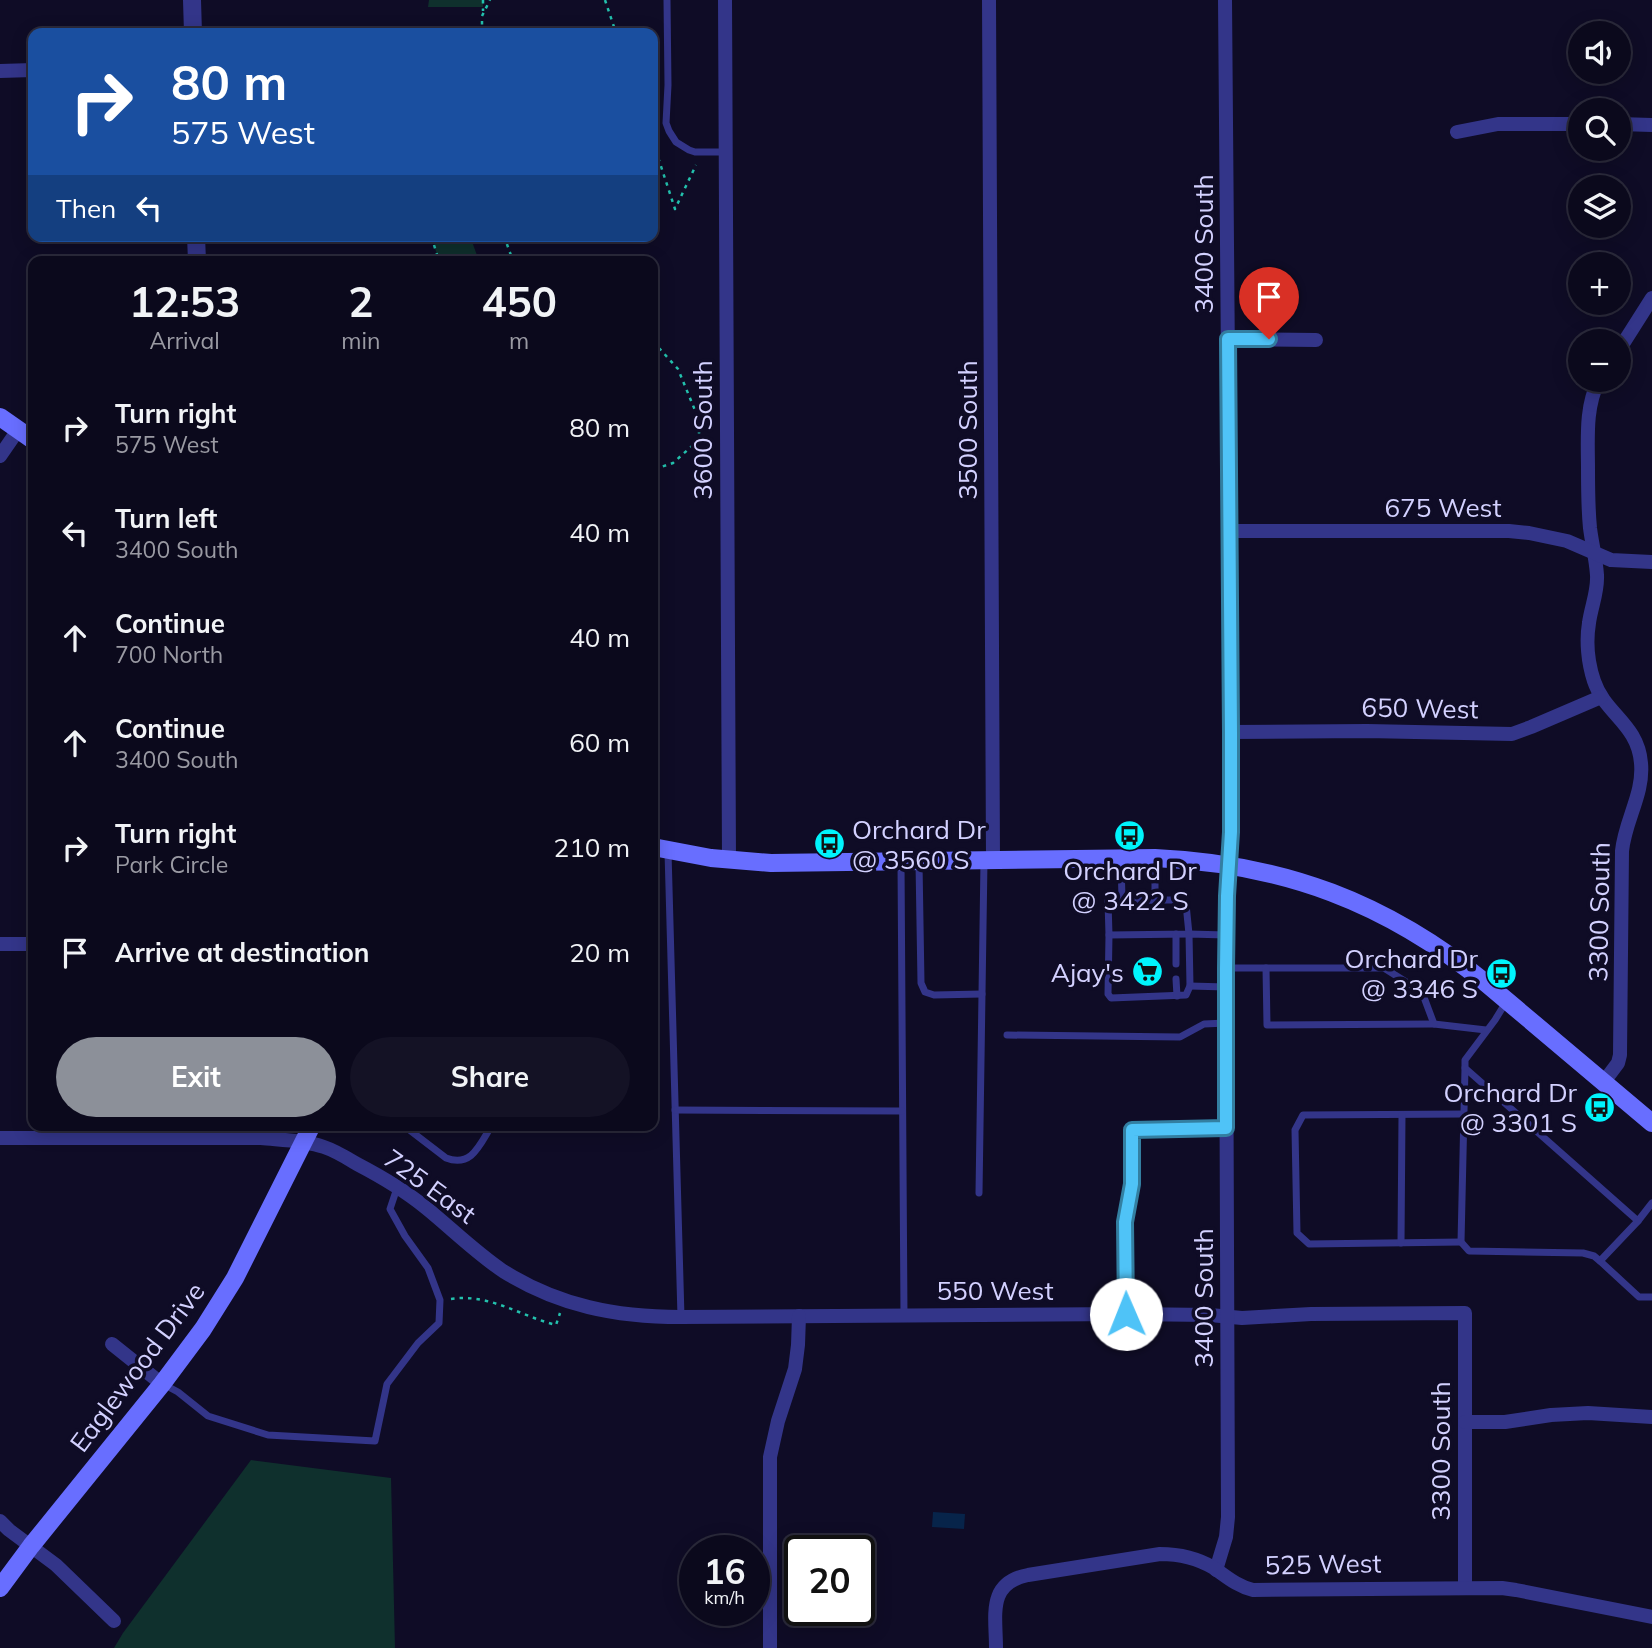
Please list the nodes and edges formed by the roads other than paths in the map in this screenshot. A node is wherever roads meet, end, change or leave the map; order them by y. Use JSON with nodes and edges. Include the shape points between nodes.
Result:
{"nodes":[{"id":1,"x":192,"y":0,"type":"edge"},
{"id":2,"x":667,"y":0,"type":"edge"},
{"id":3,"x":725,"y":0,"type":"edge"},
{"id":4,"x":989,"y":0,"type":"edge"},
{"id":5,"x":1225,"y":0,"type":"edge"},
{"id":6,"x":193,"y":28,"type":"edge"},
{"id":7,"x":28,"y":70,"type":"edge"},
{"id":8,"x":0,"y":71,"type":"edge"},
{"id":9,"x":1568,"y":124,"type":"edge"},
{"id":10,"x":1631,"y":124,"type":"edge"},
{"id":11,"x":1652,"y":125,"type":"edge"},
{"id":12,"x":1457,"y":132,"type":"dead end"},
{"id":13,"x":726,"y":152,"type":"junction"},
{"id":14,"x":1652,"y":298,"type":"edge"},
{"id":15,"x":1631,"y":331,"type":"edge"},
{"id":16,"x":1228,"y":339,"type":"junction"},
{"id":17,"x":1316,"y":340,"type":"dead end"},
{"id":18,"x":1596,"y":392,"type":"edge"},
{"id":19,"x":0,"y":417,"type":"edge"},
{"id":20,"x":26,"y":435,"type":"edge"},
{"id":21,"x":0,"y":456,"type":"edge"},
{"id":22,"x":1229,"y":531,"type":"junction"},
{"id":23,"x":1594,"y":551,"type":"junction"},
{"id":24,"x":1652,"y":562,"type":"edge"},
{"id":25,"x":1601,"y":697,"type":"junction"},
{"id":26,"x":1231,"y":732,"type":"junction"},
{"id":27,"x":661,"y":849,"type":"edge"},
{"id":28,"x":1155,"y":858,"type":"junction"},
{"id":29,"x":1121,"y":859,"type":"junction"},
{"id":30,"x":729,"y":860,"type":"junction"},
{"id":31,"x":989,"y":860,"type":"junction"},
{"id":32,"x":910,"y":862,"type":"junction"},
{"id":33,"x":1229,"y":866,"type":"junction"},
{"id":34,"x":1122,"y":900,"type":"junction"},
{"id":35,"x":1155,"y":904,"type":"junction"},
{"id":36,"x":1141,"y":925,"type":"dead end"},
{"id":37,"x":1142,"y":934,"type":"junction"},
{"id":38,"x":1176,"y":934,"type":"junction"},
{"id":39,"x":1189,"y":934,"type":"junction"},
{"id":40,"x":1110,"y":935,"type":"junction"},
{"id":41,"x":1226,"y":935,"type":"junction"},
{"id":42,"x":0,"y":944,"type":"edge"},
{"id":43,"x":28,"y":944,"type":"edge"},
{"id":44,"x":1176,"y":964,"type":"dead end"},
{"id":45,"x":1226,"y":968,"type":"junction"},
{"id":46,"x":1266,"y":968,"type":"junction"},
{"id":47,"x":1176,"y":979,"type":"dead end"},
{"id":48,"x":1190,"y":986,"type":"junction"},
{"id":49,"x":1226,"y":987,"type":"junction"},
{"id":50,"x":982,"y":994,"type":"junction"},
{"id":51,"x":1177,"y":996,"type":"junction"},
{"id":52,"x":1506,"y":1001,"type":"junction"},
{"id":53,"x":1226,"y":1023,"type":"junction"},
{"id":54,"x":1434,"y":1024,"type":"junction"},
{"id":55,"x":1486,"y":1030,"type":"junction"},
{"id":56,"x":1007,"y":1035,"type":"dead end"},
{"id":57,"x":1465,"y":1068,"type":"junction"},
{"id":58,"x":1603,"y":1083,"type":"junction"},
{"id":59,"x":675,"y":1110,"type":"junction"},
{"id":60,"x":902,"y":1111,"type":"junction"},
{"id":61,"x":1464,"y":1114,"type":"junction"},
{"id":62,"x":1402,"y":1115,"type":"junction"},
{"id":63,"x":1652,"y":1123,"type":"edge"},
{"id":64,"x":1226,"y":1128,"type":"junction"},
{"id":65,"x":309,"y":1131,"type":"edge"},
{"id":66,"x":411,"y":1131,"type":"edge"},
{"id":67,"x":488,"y":1131,"type":"edge"},
{"id":68,"x":0,"y":1139,"type":"edge"},
{"id":69,"x":303,"y":1142,"type":"junction"},
{"id":70,"x":397,"y":1188,"type":"junction"},
{"id":71,"x":979,"y":1193,"type":"dead end"},
{"id":72,"x":1652,"y":1204,"type":"edge"},
{"id":73,"x":1638,"y":1221,"type":"junction"},
{"id":74,"x":1461,"y":1242,"type":"junction"},
{"id":75,"x":1401,"y":1243,"type":"junction"},
{"id":76,"x":1600,"y":1261,"type":"junction"},
{"id":77,"x":1652,"y":1297,"type":"edge"},
{"id":78,"x":1465,"y":1313,"type":"joint"},
{"id":79,"x":1126,"y":1314,"type":"junction"},
{"id":80,"x":904,"y":1315,"type":"junction"},
{"id":81,"x":799,"y":1316,"type":"junction"},
{"id":82,"x":651,"y":1317,"type":"joint"},
{"id":83,"x":681,"y":1317,"type":"junction"},
{"id":84,"x":1227,"y":1317,"type":"junction"},
{"id":85,"x":112,"y":1344,"type":"dead end"},
{"id":86,"x":162,"y":1384,"type":"junction"},
{"id":87,"x":1652,"y":1418,"type":"edge"},
{"id":88,"x":1465,"y":1422,"type":"junction"},
{"id":89,"x":0,"y":1521,"type":"edge"},
{"id":90,"x":31,"y":1546,"type":"junction"},
{"id":91,"x":1216,"y":1570,"type":"junction"},
{"id":92,"x":0,"y":1588,"type":"edge"},
{"id":93,"x":1465,"y":1588,"type":"junction"},
{"id":94,"x":1652,"y":1617,"type":"edge"},
{"id":95,"x":114,"y":1621,"type":"dead end"},
{"id":96,"x":771,"y":1648,"type":"edge"},
{"id":97,"x":996,"y":1648,"type":"edge"}],
"edges":[{"from":1,"to":6,"type":"street"},
{"from":2,"to":13,"type":"lane","via":[[669,131],[689,150]]},
{"from":3,"to":13,"type":"street","name":"3600 South"},
{"from":4,"to":31,"type":"street","name":"3500 South"},
{"from":5,"to":16,"type":"street","name":"3400 South"},
{"from":7,"to":8,"type":"street"},
{"from":9,"to":12,"type":"street","via":[[1498,124]]},
{"from":10,"to":11,"type":"street"},
{"from":13,"to":30,"type":"street","name":"3600 South"},
{"from":14,"to":15,"type":"street"},
{"from":16,"to":17,"type":"street"},
{"from":16,"to":22,"type":"street","name":"3400 South"},
{"from":18,"to":23,"type":"street","name":"3300 South","via":[[1588,425]]},
{"from":19,"to":20,"type":"main road"},
{"from":20,"to":21,"type":"street"},
{"from":22,"to":23,"type":"street","name":"675 West","via":[[1509,531],[1558,538]]},
{"from":22,"to":26,"type":"street","name":"3400 South"},
{"from":23,"to":24,"type":"street","name":"675 West","via":[[1611,560]]},
{"from":23,"to":25,"type":"street","name":"3300 South","via":[[1597,577],[1588,645]]},
{"from":25,"to":26,"type":"street","name":"650 West","via":[[1512,734]]},
{"from":25,"to":58,"type":"street","name":"3300 South","via":[[1626,725],[1641,761],[1639,793],[1622,851],[1620,1055]]},
{"from":26,"to":33,"type":"street","name":"3400 South"},
{"from":27,"to":30,"type":"main road"},
{"from":27,"to":59,"type":"lane"},
{"from":28,"to":29,"type":"main road"},
{"from":28,"to":33,"type":"main road"},
{"from":28,"to":35,"type":"lane"},
{"from":29,"to":31,"type":"main road"},
{"from":29,"to":34,"type":"lane"},
{"from":30,"to":32,"type":"main road"},
{"from":31,"to":32,"type":"main road"},
{"from":31,"to":50,"type":"lane"},
{"from":32,"to":50,"type":"lane","via":[[922,988],[934,995]]},
{"from":32,"to":60,"type":"lane"},
{"from":33,"to":41,"type":"street","name":"3400 South"},
{"from":33,"to":52,"type":"main road","via":[[1308,883],[1371,909],[1460,962]]},
{"from":34,"to":35,"type":"lane"},
{"from":34,"to":40,"type":"lane","via":[[1108,901]]},
{"from":35,"to":39,"type":"lane","via":[[1181,900],[1186,905]]},
{"from":36,"to":37,"type":"lane"},
{"from":37,"to":38,"type":"lane","via":[[1156,929]]},
{"from":37,"to":40,"type":"lane"},
{"from":38,"to":39,"type":"lane"},
{"from":38,"to":44,"type":"lane"},
{"from":39,"to":41,"type":"lane"},
{"from":39,"to":48,"type":"lane"},
{"from":40,"to":51,"type":"lane","via":[[1111,998]]},
{"from":41,"to":45,"type":"street","name":"3400 South"},
{"from":42,"to":43,"type":"street"},
{"from":45,"to":46,"type":"lane"},
{"from":45,"to":49,"type":"street","name":"3400 South"},
{"from":46,"to":54,"type":"lane","via":[[1384,968],[1422,992]]},
{"from":46,"to":54,"type":"lane","via":[[1267,1025]]},
{"from":47,"to":51,"type":"lane"},
{"from":48,"to":49,"type":"lane"},
{"from":48,"to":51,"type":"lane","via":[[1186,995]]},
{"from":49,"to":53,"type":"street","name":"3400 South"},
{"from":50,"to":71,"type":"lane"},
{"from":52,"to":55,"type":"lane"},
{"from":52,"to":58,"type":"main road"},
{"from":53,"to":56,"type":"lane","via":[[1204,1024],[1180,1037]]},
{"from":53,"to":64,"type":"street","name":"3400 South"},
{"from":54,"to":55,"type":"lane"},
{"from":55,"to":57,"type":"lane","via":[[1465,1060]]},
{"from":57,"to":61,"type":"lane"},
{"from":57,"to":73,"type":"lane"},
{"from":58,"to":63,"type":"main road"},
{"from":59,"to":60,"type":"lane"},
{"from":59,"to":83,"type":"lane"},
{"from":60,"to":80,"type":"lane"},
{"from":61,"to":62,"type":"lane"},
{"from":61,"to":74,"type":"lane"},
{"from":62,"to":75,"type":"lane"},
{"from":62,"to":75,"type":"lane","via":[[1303,1115],[1295,1130],[1297,1233],[1302,1239],[1310,1244]]},
{"from":64,"to":79,"type":"lane","via":[[1132,1130],[1132,1184],[1125,1222]]},
{"from":64,"to":84,"type":"street","name":"3400 South"},
{"from":65,"to":69,"type":"main road","name":"Eaglewood Drive"},
{"from":66,"to":67,"type":"lane","via":[[454,1161],[475,1153]]},
{"from":68,"to":69,"type":"street","name":"725 East"},
{"from":69,"to":70,"type":"street","name":"725 East","via":[[325,1147]]},
{"from":69,"to":86,"type":"main road","name":"Eaglewood Drive","via":[[220,1304]]},
{"from":70,"to":82,"type":"street","name":"725 East","via":[[489,1261],[525,1283],[564,1301]]},
{"from":70,"to":86,"type":"lane","via":[[390,1209],[428,1268],[440,1300],[439,1323],[387,1384],[375,1441],[268,1436],[208,1416]]},
{"from":72,"to":73,"type":"lane"},
{"from":73,"to":76,"type":"lane"},
{"from":74,"to":75,"type":"lane"},
{"from":74,"to":76,"type":"lane","via":[[1469,1251],[1583,1253]]},
{"from":76,"to":77,"type":"lane","via":[[1639,1297]]},
{"from":78,"to":84,"type":"street","name":"550 West"},
{"from":78,"to":88,"type":"street","name":"3300 South"},
{"from":79,"to":80,"type":"street","name":"550 West"},
{"from":79,"to":84,"type":"street","name":"550 West"},
{"from":80,"to":81,"type":"street","name":"550 West"},
{"from":81,"to":83,"type":"street","name":"550 West"},
{"from":81,"to":96,"type":"street","via":[[795,1369],[770,1457]]},
{"from":82,"to":83,"type":"street","name":"550 West"},
{"from":84,"to":91,"type":"street","name":"3400 South","via":[[1228,1527]]},
{"from":85,"to":86,"type":"street"},
{"from":86,"to":90,"type":"main road","name":"Eaglewood Drive"},
{"from":87,"to":88,"type":"street","via":[[1588,1413]]},
{"from":88,"to":93,"type":"street","name":"3300 South"},
{"from":89,"to":90,"type":"street"},
{"from":90,"to":92,"type":"main road","name":"Eaglewood Drive"},
{"from":90,"to":95,"type":"street"},
{"from":91,"to":93,"type":"street","name":"525 West","via":[[1253,1590]]},
{"from":91,"to":97,"type":"street","name":"525 West","via":[[1190,1557],[1160,1554],[1016,1577],[1005,1584],[996,1602]]},
{"from":93,"to":94,"type":"street","name":"525 West","via":[[1516,1590]]}]}
